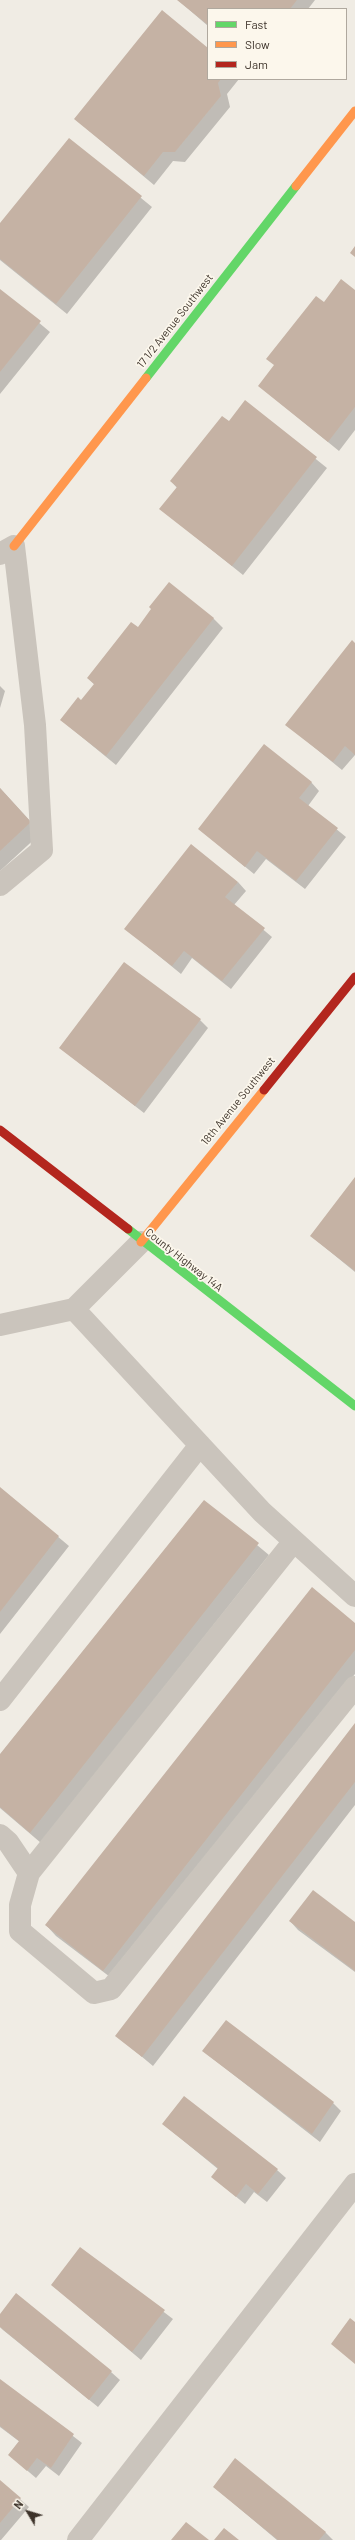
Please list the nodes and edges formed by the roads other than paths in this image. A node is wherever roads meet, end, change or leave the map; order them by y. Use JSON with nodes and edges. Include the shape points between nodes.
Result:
{"nodes":[{"id":1,"x":355,"y":111,"type":"edge"},
{"id":2,"x":7,"y":550,"type":"edge"},
{"id":3,"x":0,"y":886,"type":"edge"},
{"id":4,"x":355,"y":977,"type":"edge"},
{"id":5,"x":0,"y":1130,"type":"edge"},
{"id":6,"x":141,"y":1242,"type":"junction"},
{"id":7,"x":74,"y":1309,"type":"junction"},
{"id":8,"x":0,"y":1325,"type":"edge"},
{"id":9,"x":355,"y":1406,"type":"edge"},
{"id":10,"x":200,"y":1445,"type":"junction"},
{"id":11,"x":294,"y":1541,"type":"junction"},
{"id":12,"x":355,"y":1596,"type":"edge"},
{"id":13,"x":355,"y":1687,"type":"edge"},
{"id":14,"x":0,"y":1700,"type":"edge"},
{"id":15,"x":0,"y":1835,"type":"edge"},
{"id":16,"x":29,"y":1872,"type":"junction"},
{"id":17,"x":355,"y":2184,"type":"edge"},
{"id":18,"x":78,"y":2540,"type":"edge"}],
"edges":[{"from":1,"to":2,"type":"street","name":"17 1/2 Avenue Southwest"},
{"from":2,"to":3,"type":"lane","via":[[35,725],[42,850]]},
{"from":4,"to":6,"type":"street","name":"18th Avenue Southwest"},
{"from":5,"to":6,"type":"street","name":"County Highway 14A"},
{"from":6,"to":7,"type":"lane"},
{"from":6,"to":9,"type":"street","name":"County Highway 14A"},
{"from":7,"to":8,"type":"lane"},
{"from":7,"to":10,"type":"lane"},
{"from":10,"to":11,"type":"lane","via":[[262,1512]]},
{"from":10,"to":14,"type":"lane"},
{"from":11,"to":12,"type":"lane"},
{"from":11,"to":16,"type":"lane"},
{"from":13,"to":16,"type":"lane","via":[[111,1989],[94,1993],[20,1931],[20,1905]]},
{"from":15,"to":16,"type":"lane"},
{"from":17,"to":18,"type":"lane"}]}
